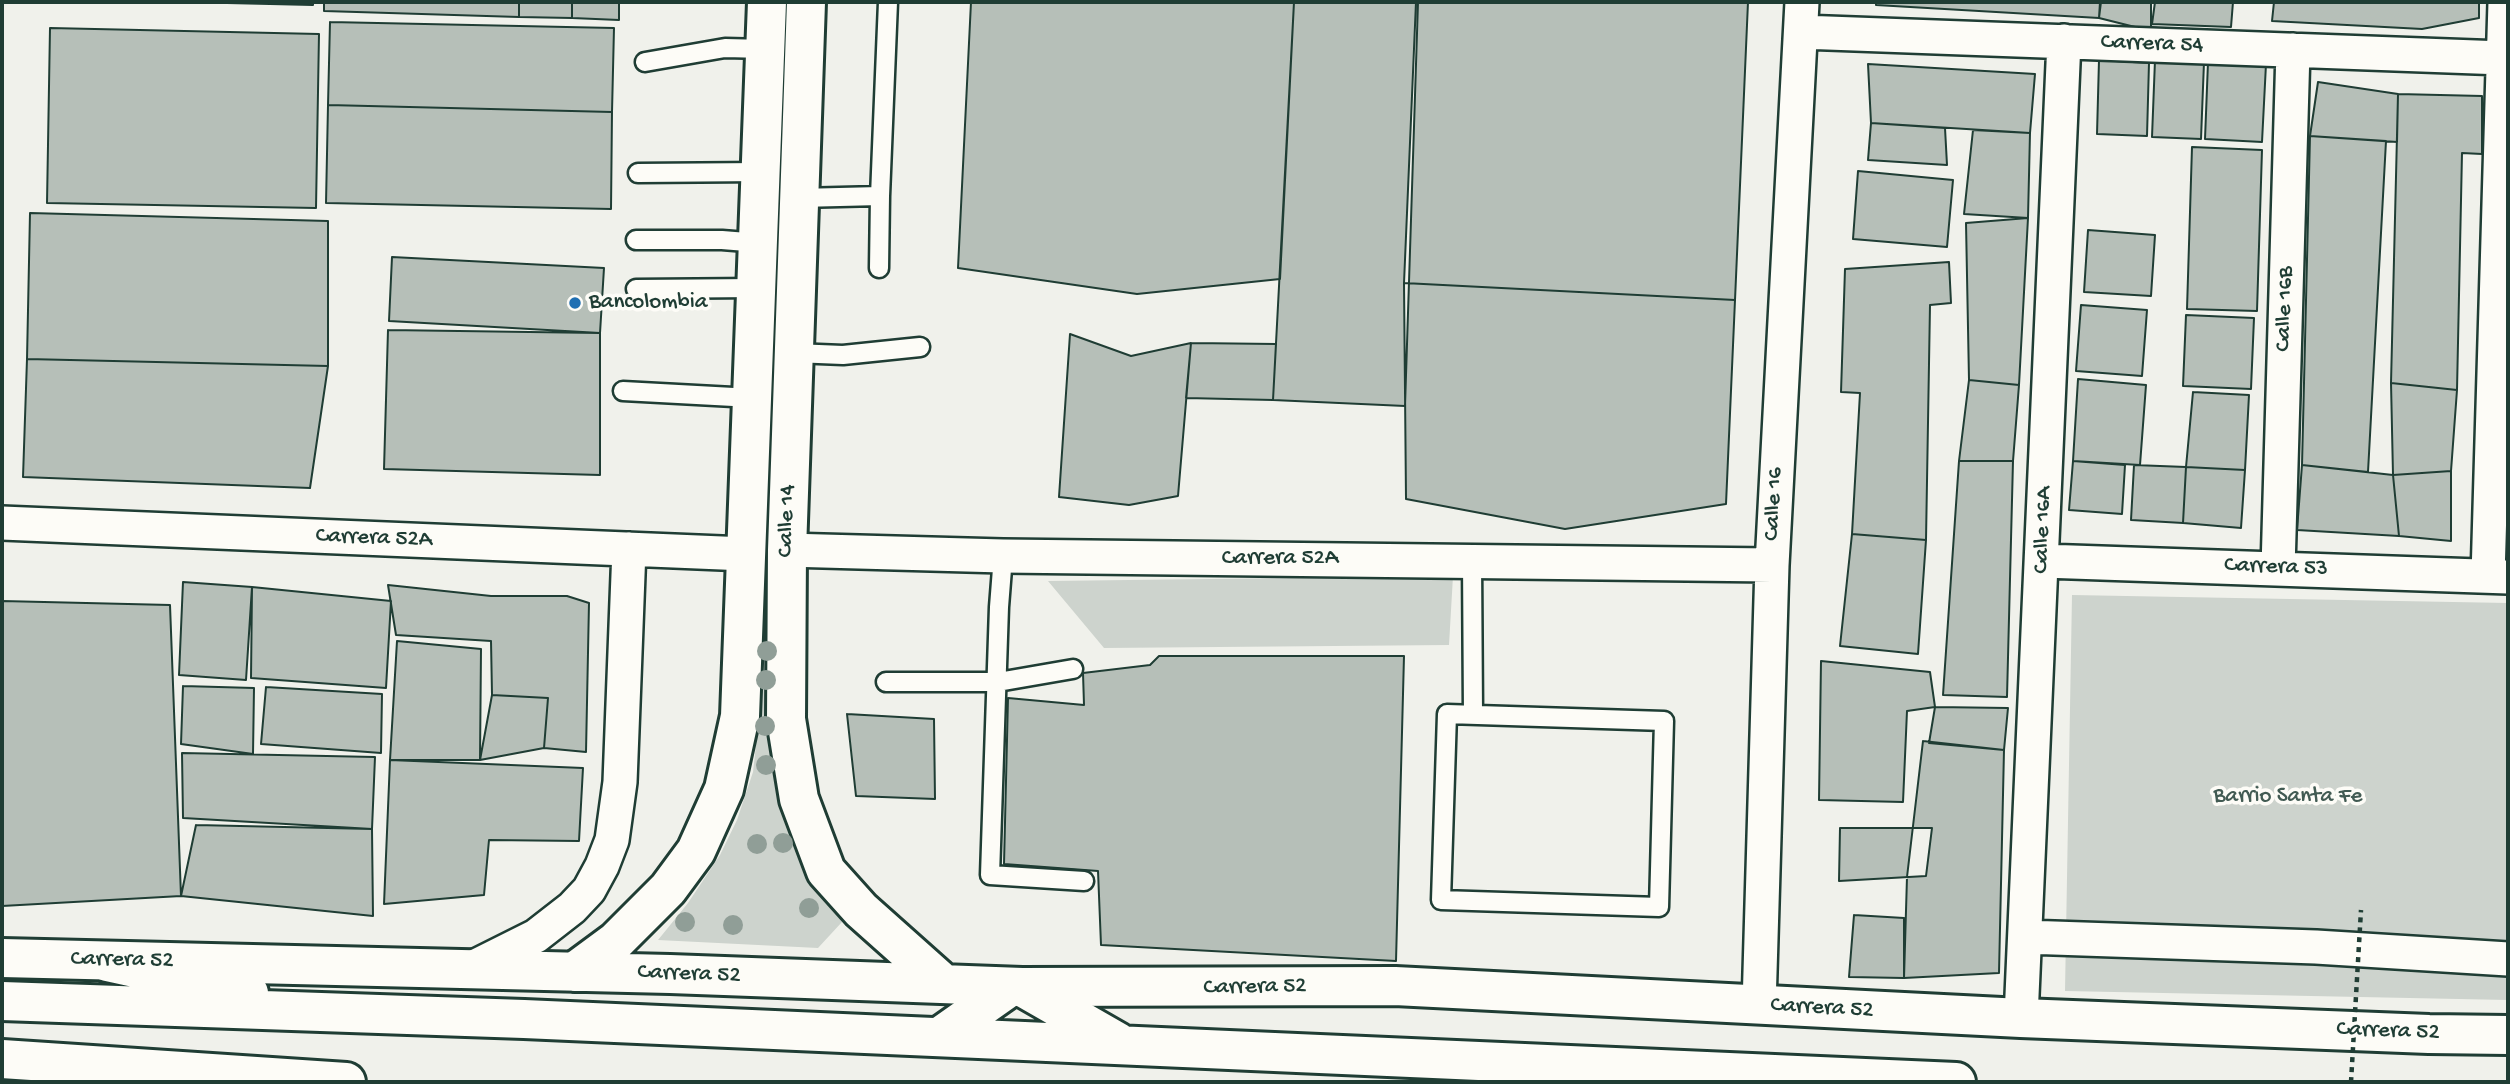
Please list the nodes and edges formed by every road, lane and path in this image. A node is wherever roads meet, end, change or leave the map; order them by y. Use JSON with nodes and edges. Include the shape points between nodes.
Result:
{"nodes":[{"id":1,"x":767,"y":2,"type":"edge"},
{"id":2,"x":806,"y":2,"type":"edge"},
{"id":3,"x":888,"y":2,"type":"edge"},
{"id":4,"x":2505,"y":2,"type":"edge"},
{"id":5,"x":1801,"y":17,"type":"edge"},
{"id":6,"x":2064,"y":41,"type":"junction"},
{"id":7,"x":765,"y":49,"type":"junction"},
{"id":8,"x":2293,"y":50,"type":"junction"},
{"id":9,"x":2503,"y":58,"type":"junction"},
{"id":10,"x":645,"y":62,"type":"dead end"},
{"id":11,"x":762,"y":172,"type":"junction"},
{"id":12,"x":638,"y":173,"type":"dead end"},
{"id":13,"x":2504,"y":187,"type":"edge"},
{"id":14,"x":880,"y":196,"type":"junction"},
{"id":15,"x":799,"y":198,"type":"junction"},
{"id":16,"x":636,"y":240,"type":"dead end"},
{"id":17,"x":759,"y":243,"type":"junction"},
{"id":18,"x":879,"y":268,"type":"dead end"},
{"id":19,"x":756,"y":288,"type":"junction"},
{"id":20,"x":636,"y":289,"type":"dead end"},
{"id":21,"x":920,"y":347,"type":"dead end"},
{"id":22,"x":794,"y":352,"type":"junction"},
{"id":23,"x":623,"y":391,"type":"dead end"},
{"id":24,"x":752,"y":398,"type":"junction"},
{"id":25,"x":2,"y":523,"type":"edge"},
{"id":26,"x":629,"y":549,"type":"junction"},
{"id":27,"x":787,"y":550,"type":"junction"},
{"id":28,"x":746,"y":554,"type":"junction"},
{"id":29,"x":1003,"y":556,"type":"junction"},
{"id":30,"x":1472,"y":561,"type":"junction"},
{"id":31,"x":2043,"y":561,"type":"junction"},
{"id":32,"x":1772,"y":565,"type":"junction"},
{"id":33,"x":2278,"y":569,"type":"junction"},
{"id":34,"x":2498,"y":576,"type":"edge"},
{"id":35,"x":1073,"y":669,"type":"dead end"},
{"id":36,"x":886,"y":682,"type":"dead end"},
{"id":37,"x":998,"y":682,"type":"junction"},
{"id":38,"x":1473,"y":714,"type":"junction"},
{"id":39,"x":1084,"y":881,"type":"dead end"},
{"id":40,"x":2361,"y":910,"type":"dead end"},
{"id":41,"x":2025,"y":937,"type":"junction"},
{"id":42,"x":2,"y":958,"type":"edge"},
{"id":43,"x":2508,"y":959,"type":"edge"},
{"id":44,"x":107,"y":961,"type":"junction"},
{"id":45,"x":468,"y":970,"type":"junction"},
{"id":46,"x":575,"y":972,"type":"junction"},
{"id":47,"x":944,"y":984,"type":"junction"},
{"id":48,"x":1016,"y":987,"type":"junction"},
{"id":49,"x":2,"y":1001,"type":"edge"},
{"id":50,"x":1759,"y":1006,"type":"junction"},
{"id":51,"x":343,"y":1014,"type":"junction"},
{"id":52,"x":2021,"y":1018,"type":"junction"},
{"id":53,"x":2508,"y":1035,"type":"edge"},
{"id":54,"x":939,"y":1037,"type":"junction"},
{"id":55,"x":1123,"y":1045,"type":"junction"},
{"id":56,"x":2,"y":1059,"type":"edge"},
{"id":57,"x":334,"y":1082,"type":"edge"},
{"id":58,"x":346,"y":1082,"type":"edge"},
{"id":59,"x":1956,"y":1082,"type":"edge"},
{"id":60,"x":2351,"y":1082,"type":"edge"}],
"edges":[{"from":1,"to":7,"type":"street","name":"Calle 14"},
{"from":2,"to":15,"type":"street","name":"Calle 14"},
{"from":3,"to":14,"type":"lane"},
{"from":4,"to":9,"type":"street"},
{"from":5,"to":6,"type":"street","name":"Carrera 54"},
{"from":5,"to":32,"type":"street","name":"Calle 16"},
{"from":6,"to":8,"type":"street","name":"Carrera 54"},
{"from":6,"to":31,"type":"street","name":"Calle 16A"},
{"from":7,"to":10,"type":"lane","via":[[725,48]]},
{"from":7,"to":11,"type":"street","name":"Calle 14"},
{"from":8,"to":9,"type":"street","name":"Carrera 54"},
{"from":8,"to":33,"type":"street","name":"Calle 16B"},
{"from":9,"to":13,"type":"street"},
{"from":11,"to":12,"type":"lane"},
{"from":11,"to":17,"type":"street","name":"Calle 14"},
{"from":13,"to":34,"type":"street"},
{"from":14,"to":15,"type":"lane"},
{"from":14,"to":18,"type":"lane"},
{"from":15,"to":22,"type":"street","name":"Calle 14"},
{"from":16,"to":17,"type":"lane"},
{"from":17,"to":19,"type":"street","name":"Calle 14"},
{"from":19,"to":20,"type":"lane"},
{"from":19,"to":24,"type":"street","name":"Calle 14"},
{"from":21,"to":22,"type":"lane","via":[[843,355]]},
{"from":22,"to":27,"type":"street","name":"Calle 14"},
{"from":23,"to":24,"type":"lane"},
{"from":24,"to":28,"type":"street","name":"Calle 14"},
{"from":25,"to":26,"type":"street","name":"Carrera 52A"},
{"from":26,"to":28,"type":"street","name":"Carrera 52A"},
{"from":26,"to":45,"type":"street","via":[[620,782],[612,839],[602,866],[589,890],[536,936]]},
{"from":27,"to":29,"type":"street","name":"Carrera 52A"},
{"from":27,"to":47,"type":"street","name":"Calle 14","via":[[786,719],[799,799],[826,870],[860,910]]},
{"from":28,"to":46,"type":"street","name":"Calle 14","via":[[740,716],[724,789],[696,851],[668,889]]},
{"from":29,"to":30,"type":"street","name":"Carrera 52A"},
{"from":29,"to":37,"type":"lane"},
{"from":30,"to":32,"type":"street","name":"Carrera 52A"},
{"from":30,"to":38,"type":"lane"},
{"from":31,"to":33,"type":"street","name":"Carrera 53"},
{"from":31,"to":41,"type":"street","name":"Calle 16A"},
{"from":32,"to":50,"type":"street","name":"Calle 16"},
{"from":33,"to":34,"type":"street","name":"Carrera 53"},
{"from":35,"to":37,"type":"lane"},
{"from":36,"to":37,"type":"lane"},
{"from":37,"to":39,"type":"lane","via":[[990,875]]},
{"from":38,"to":38,"type":"lane","via":[[1447,714],[1441,900],[1659,907],[1664,721]]},
{"from":40,"to":60,"type":"path","bridge":true},
{"from":41,"to":43,"type":"street"},
{"from":41,"to":52,"type":"street","name":"Calle 16A"},
{"from":42,"to":44,"type":"street","name":"Carrera 52"},
{"from":44,"to":45,"type":"street","name":"Carrera 52"},
{"from":44,"to":51,"type":"street"},
{"from":45,"to":46,"type":"street","name":"Carrera 52"},
{"from":46,"to":47,"type":"street","name":"Carrera 52"},
{"from":47,"to":48,"type":"street","name":"Carrera 52"},
{"from":48,"to":50,"type":"street","name":"Carrera 52","via":[[1395,986]]},
{"from":48,"to":54,"type":"street"},
{"from":48,"to":55,"type":"street"},
{"from":49,"to":51,"type":"street","name":"Carrera 52"},
{"from":50,"to":52,"type":"street","name":"Carrera 52"},
{"from":51,"to":54,"type":"street","name":"Carrera 52"},
{"from":52,"to":53,"type":"street","name":"Carrera 52"},
{"from":54,"to":55,"type":"street","name":"Carrera 52"},
{"from":55,"to":59,"type":"street","name":"Carrera 52"},
{"from":56,"to":57,"type":"street"},
{"from":57,"to":58,"type":"street"}]}
